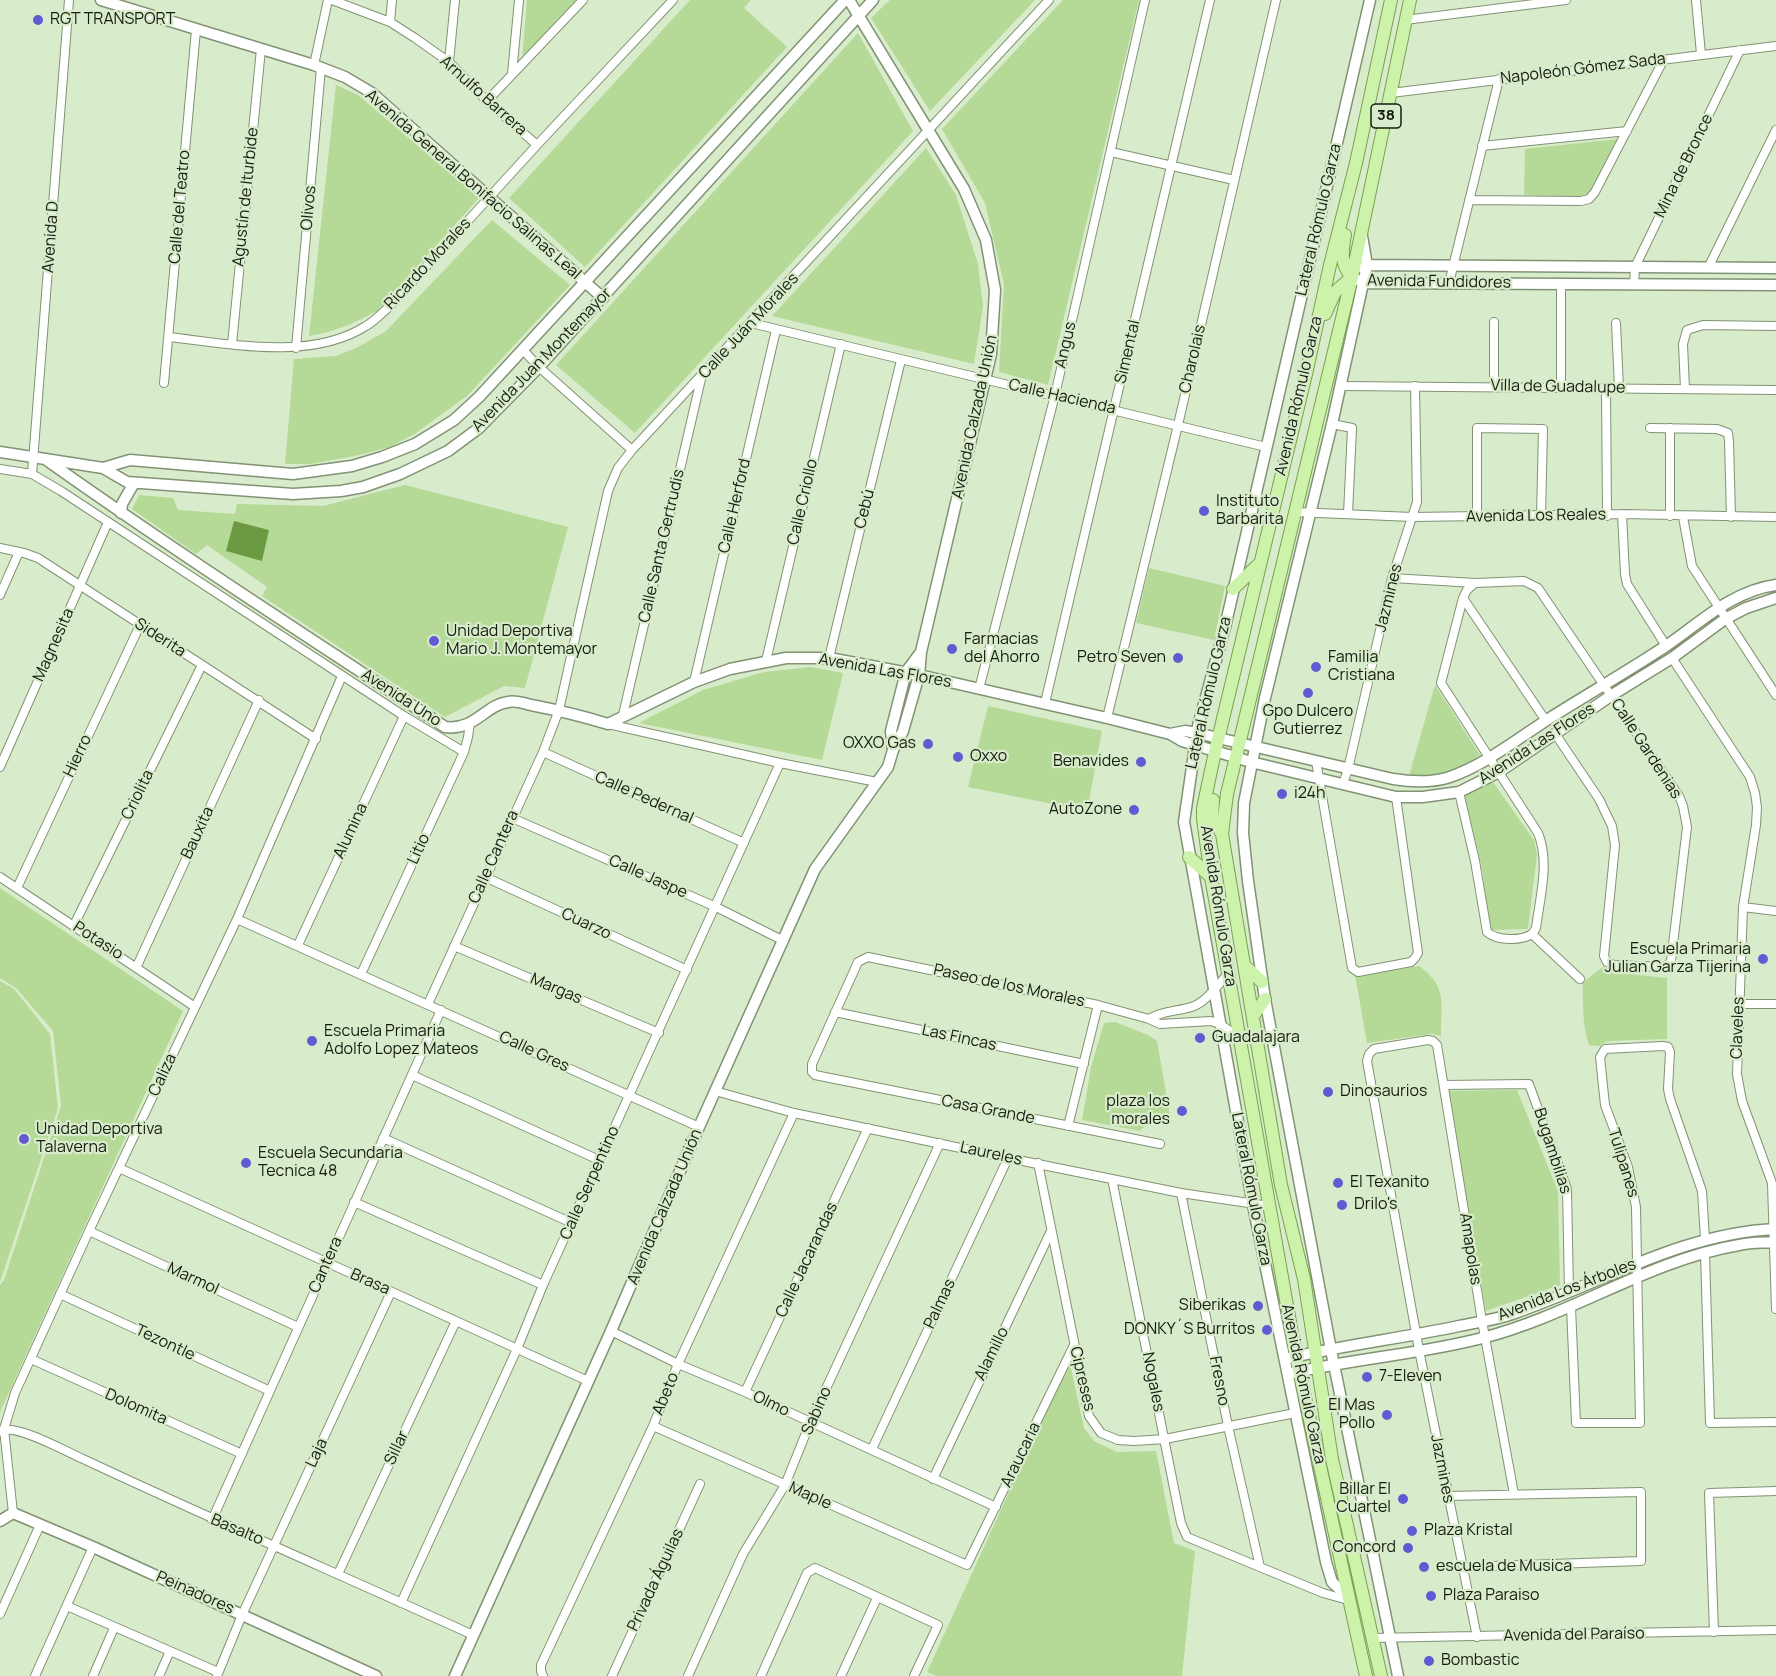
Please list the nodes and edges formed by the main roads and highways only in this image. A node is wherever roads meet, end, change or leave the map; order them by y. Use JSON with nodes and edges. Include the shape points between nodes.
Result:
{"nodes":[{"id":1,"x":1391,"y":0,"type":"edge"},
{"id":2,"x":1410,"y":0,"type":"edge"},
{"id":3,"x":1356,"y":163,"type":"junction"},
{"id":4,"x":1358,"y":280,"type":"junction"},
{"id":5,"x":1306,"y":374,"type":"junction"},
{"id":6,"x":1259,"y":563,"type":"junction"},
{"id":7,"x":1233,"y":589,"type":"road end"},
{"id":8,"x":1218,"y":752,"type":"junction"},
{"id":9,"x":1222,"y":834,"type":"junction"},
{"id":10,"x":1189,"y":857,"type":"road end"},
{"id":11,"x":1211,"y":877,"type":"junction"},
{"id":12,"x":1246,"y":967,"type":"junction"},
{"id":13,"x":1262,"y":981,"type":"road end"},
{"id":14,"x":1265,"y":999,"type":"road end"},
{"id":15,"x":1253,"y":1016,"type":"junction"},
{"id":16,"x":1366,"y":1676,"type":"edge"},
{"id":17,"x":1381,"y":1676,"type":"edge"}],
"edges":[{"from":1,"to":3,"type":"main road","name":"Avenida Rómulo Garza","number":"38"},
{"from":2,"to":4,"type":"main road","name":"Avenida Rómulo Garza","number":"38","via":[[1361,232]]},
{"from":3,"to":4,"type":"main road","via":[[1342,254],[1344,266]]},
{"from":3,"to":5,"type":"main road","name":"Avenida Rómulo Garza"},
{"from":4,"to":5,"type":"main road","via":[[1340,286],[1330,299]]},
{"from":4,"to":9,"type":"main road","name":"Avenida Rómulo Garza","via":[[1295,512],[1227,794]]},
{"from":5,"to":6,"type":"main road","name":"Avenida Rómulo Garza"},
{"from":6,"to":7,"type":"main road"},
{"from":6,"to":8,"type":"main road","name":"Avenida Rómulo Garza"},
{"from":8,"to":9,"type":"main road","via":[[1211,812]]},
{"from":8,"to":11,"type":"main road","name":"Avenida Rómulo Garza","via":[[1203,807]]},
{"from":9,"to":12,"type":"main road","name":"Avenida Rómulo Garza"},
{"from":10,"to":11,"type":"main road"},
{"from":11,"to":16,"type":"main road","name":"Avenida Rómulo Garza","via":[[1269,1206],[1291,1358]]},
{"from":12,"to":13,"type":"main road"},
{"from":12,"to":15,"type":"main road","name":"Avenida Rómulo Garza"},
{"from":14,"to":15,"type":"main road"},
{"from":15,"to":17,"type":"main road","name":"Avenida Rómulo Garza","via":[[1281,1185],[1304,1279],[1333,1467]]}]}
